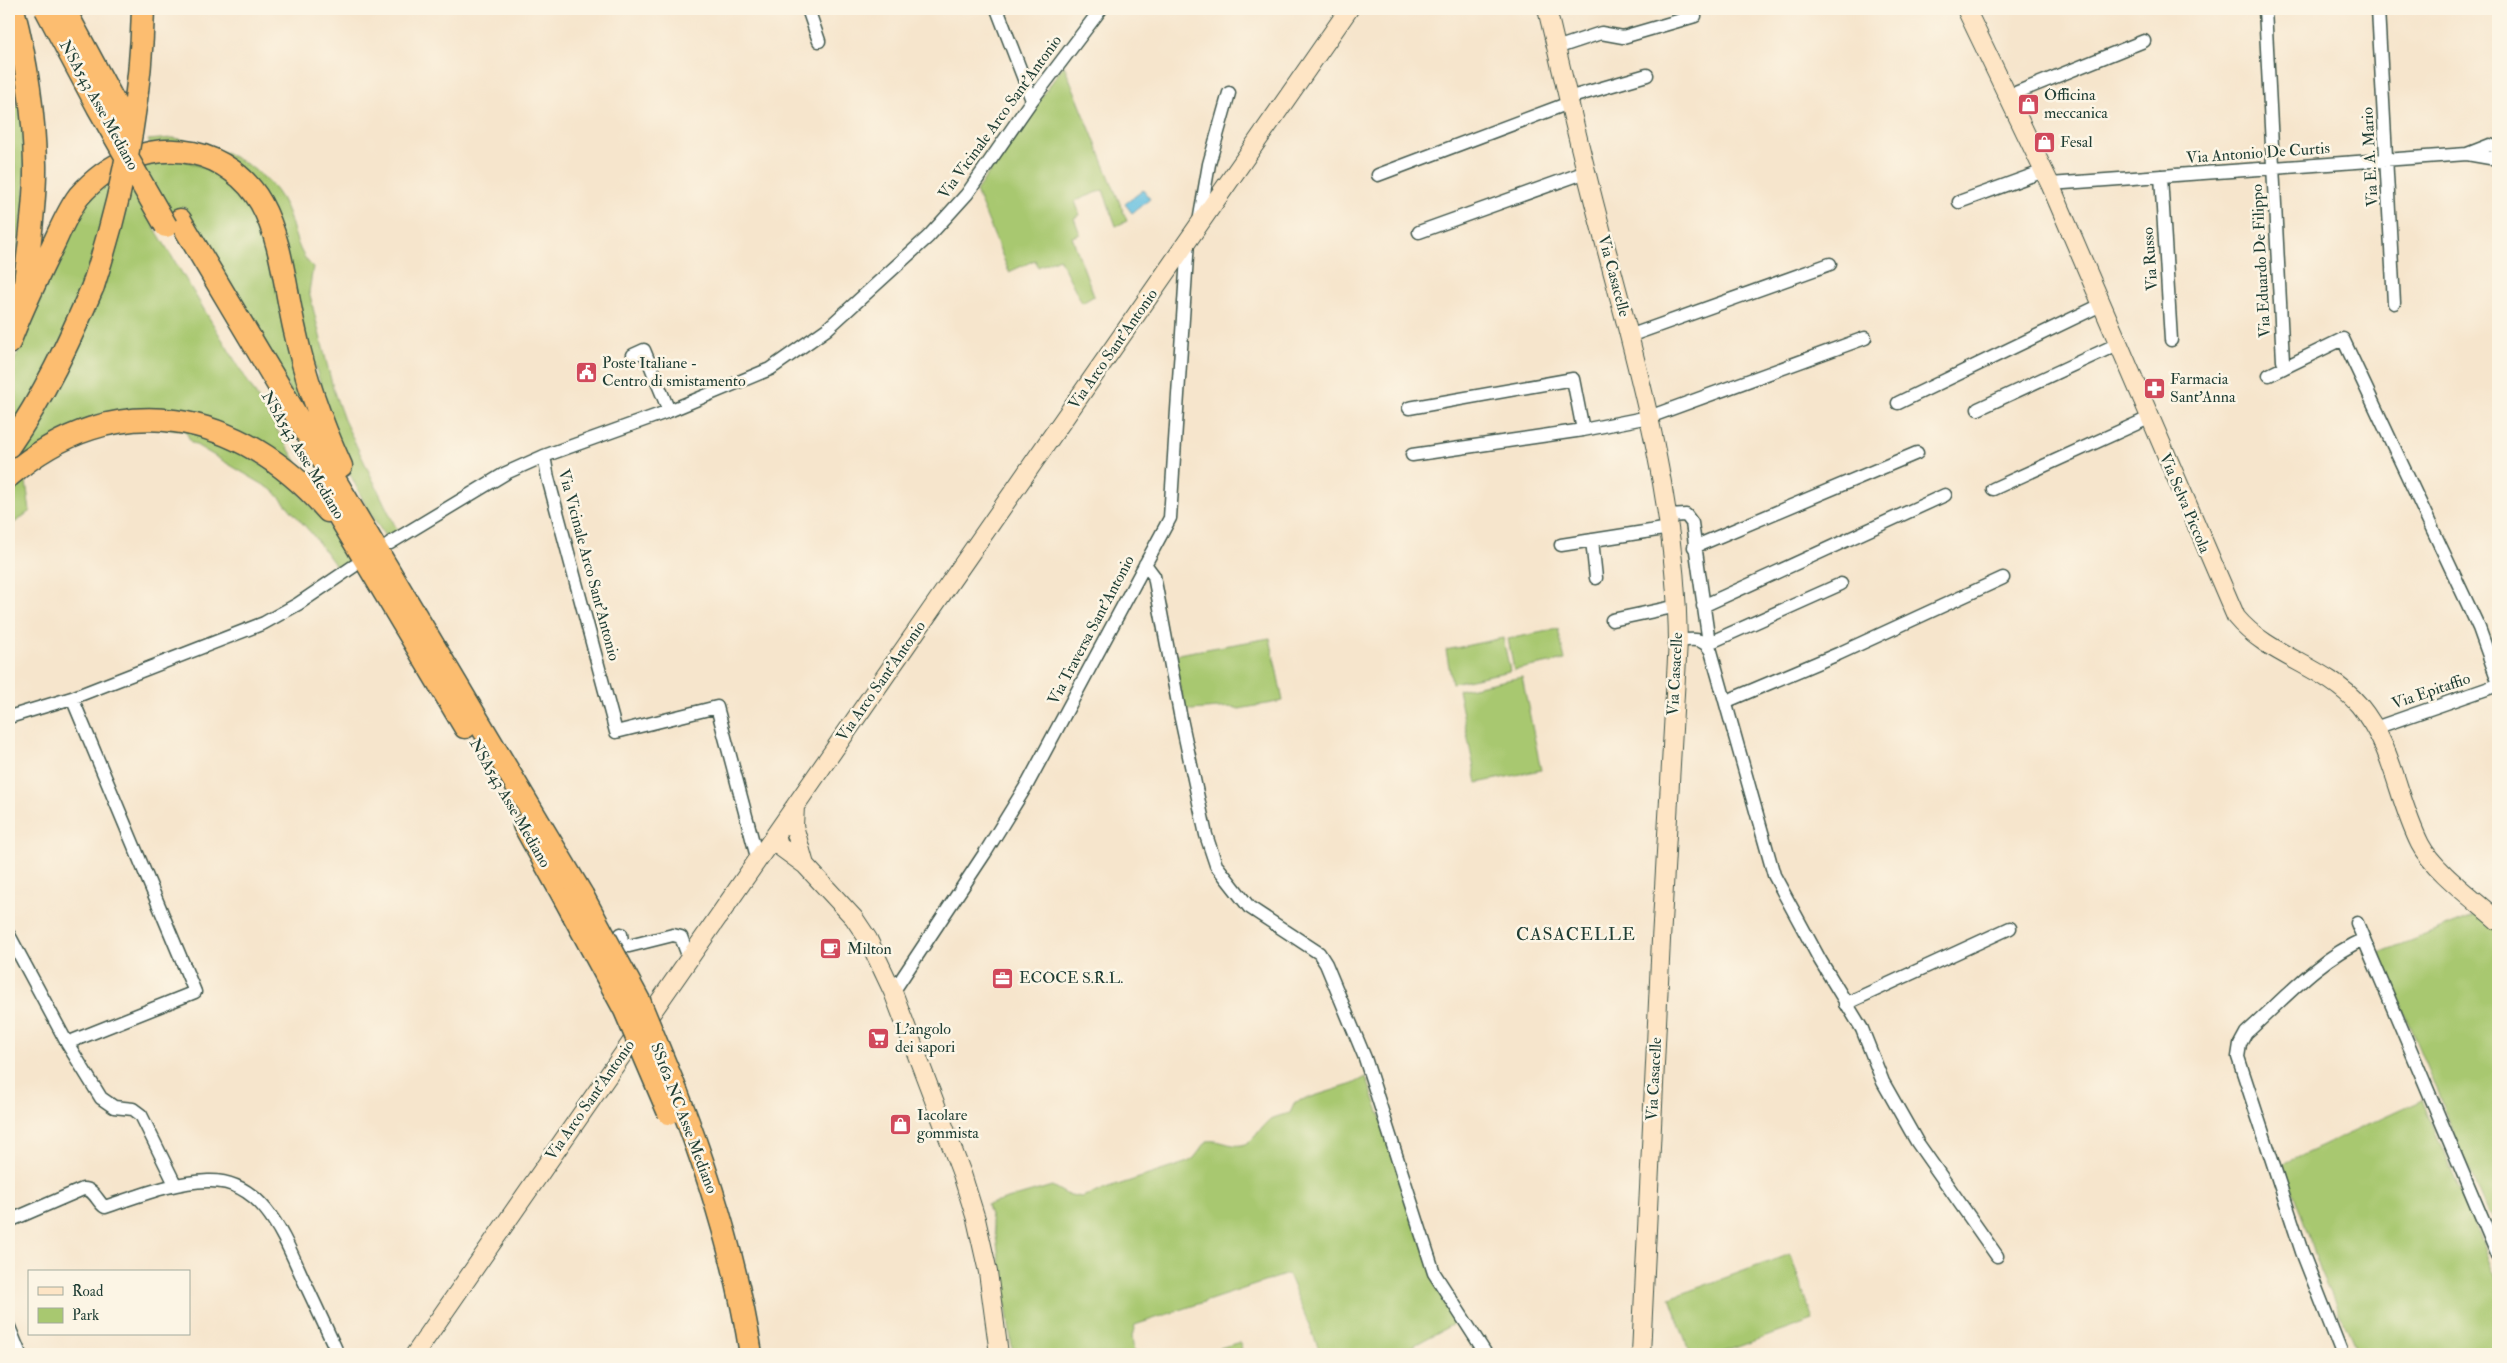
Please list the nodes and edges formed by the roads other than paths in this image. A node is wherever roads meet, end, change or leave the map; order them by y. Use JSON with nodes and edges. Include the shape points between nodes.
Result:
{"nodes":[{"id":1,"x":13,"y":9,"type":"edge"},
{"id":2,"x":46,"y":9,"type":"edge"},
{"id":3,"x":64,"y":9,"type":"edge"},
{"id":4,"x":144,"y":9,"type":"edge"},
{"id":5,"x":808,"y":9,"type":"edge"},
{"id":6,"x":997,"y":9,"type":"edge"},
{"id":7,"x":1101,"y":9,"type":"edge"},
{"id":8,"x":1349,"y":9,"type":"edge"},
{"id":9,"x":1547,"y":9,"type":"edge"},
{"id":10,"x":1966,"y":9,"type":"edge"},
{"id":11,"x":2266,"y":9,"type":"edge"},
{"id":12,"x":2378,"y":9,"type":"edge"},
{"id":13,"x":1695,"y":16,"type":"dead end"},
{"id":14,"x":819,"y":41,"type":"dead end"},
{"id":15,"x":2144,"y":41,"type":"dead end"},
{"id":16,"x":1556,"y":48,"type":"junction"},
{"id":17,"x":1647,"y":75,"type":"dead end"},
{"id":18,"x":1228,"y":93,"type":"dead end"},
{"id":19,"x":2008,"y":96,"type":"junction"},
{"id":20,"x":1032,"y":100,"type":"junction"},
{"id":21,"x":1569,"y":100,"type":"junction"},
{"id":22,"x":2498,"y":148,"type":"edge"},
{"id":23,"x":2467,"y":154,"type":"junction"},
{"id":24,"x":2498,"y":156,"type":"edge"},
{"id":25,"x":2386,"y":161,"type":"junction"},
{"id":26,"x":2273,"y":169,"type":"junction"},
{"id":27,"x":1586,"y":172,"type":"junction"},
{"id":28,"x":1378,"y":174,"type":"dead end"},
{"id":29,"x":2160,"y":176,"type":"junction"},
{"id":30,"x":2047,"y":177,"type":"junction"},
{"id":31,"x":1959,"y":202,"type":"dead end"},
{"id":32,"x":173,"y":223,"type":"junction"},
{"id":33,"x":1419,"y":232,"type":"dead end"},
{"id":34,"x":1193,"y":234,"type":"junction"},
{"id":35,"x":1830,"y":264,"type":"dead end"},
{"id":36,"x":2394,"y":303,"type":"dead end"},
{"id":37,"x":2103,"y":304,"type":"junction"},
{"id":38,"x":23,"y":306,"type":"junction"},
{"id":39,"x":1630,"y":336,"type":"junction"},
{"id":40,"x":1865,"y":338,"type":"dead end"},
{"id":41,"x":2171,"y":340,"type":"dead end"},
{"id":42,"x":9,"y":343,"type":"edge"},
{"id":43,"x":2120,"y":343,"type":"junction"},
{"id":44,"x":633,"y":355,"type":"dead end"},
{"id":45,"x":2282,"y":361,"type":"dead end"},
{"id":46,"x":2268,"y":375,"type":"dead end"},
{"id":47,"x":1898,"y":403,"type":"dead end"},
{"id":48,"x":1409,"y":408,"type":"dead end"},
{"id":49,"x":1978,"y":409,"type":"dead end"},
{"id":50,"x":668,"y":411,"type":"junction"},
{"id":51,"x":1649,"y":417,"type":"junction"},
{"id":52,"x":2149,"y":418,"type":"junction"},
{"id":53,"x":1583,"y":430,"type":"junction"},
{"id":54,"x":9,"y":446,"type":"edge"},
{"id":55,"x":1917,"y":453,"type":"dead end"},
{"id":56,"x":1412,"y":455,"type":"dead end"},
{"id":57,"x":544,"y":456,"type":"junction"},
{"id":58,"x":9,"y":476,"type":"edge"},
{"id":59,"x":1992,"y":489,"type":"dead end"},
{"id":60,"x":1945,"y":495,"type":"dead end"},
{"id":61,"x":1669,"y":522,"type":"junction"},
{"id":62,"x":358,"y":532,"type":"junction"},
{"id":63,"x":1592,"y":540,"type":"junction"},
{"id":64,"x":390,"y":543,"type":"dead end"},
{"id":65,"x":1561,"y":545,"type":"dead end"},
{"id":66,"x":1694,"y":546,"type":"junction"},
{"id":67,"x":1144,"y":564,"type":"junction"},
{"id":68,"x":354,"y":566,"type":"dead end"},
{"id":69,"x":1596,"y":578,"type":"dead end"},
{"id":70,"x":2003,"y":578,"type":"dead end"},
{"id":71,"x":1840,"y":584,"type":"dead end"},
{"id":72,"x":1678,"y":606,"type":"junction"},
{"id":73,"x":1703,"y":606,"type":"junction"},
{"id":74,"x":1612,"y":620,"type":"dead end"},
{"id":75,"x":1678,"y":641,"type":"junction"},
{"id":76,"x":1709,"y":644,"type":"junction"},
{"id":77,"x":2498,"y":681,"type":"edge"},
{"id":78,"x":2498,"y":685,"type":"edge"},
{"id":79,"x":72,"y":698,"type":"junction"},
{"id":80,"x":1727,"y":700,"type":"junction"},
{"id":81,"x":9,"y":717,"type":"edge"},
{"id":82,"x":2375,"y":728,"type":"junction"},
{"id":83,"x":795,"y":806,"type":"junction"},
{"id":84,"x":776,"y":835,"type":"junction"},
{"id":85,"x":755,"y":865,"type":"junction"},
{"id":86,"x":805,"y":865,"type":"junction"},
{"id":87,"x":574,"y":897,"type":"junction"},
{"id":88,"x":2498,"y":921,"type":"edge"},
{"id":89,"x":2357,"y":923,"type":"dead end"},
{"id":90,"x":2010,"y":928,"type":"dead end"},
{"id":91,"x":621,"y":934,"type":"dead end"},
{"id":92,"x":9,"y":935,"type":"edge"},
{"id":93,"x":2364,"y":940,"type":"junction"},
{"id":94,"x":689,"y":958,"type":"junction"},
{"id":95,"x":892,"y":992,"type":"junction"},
{"id":96,"x":1846,"y":1004,"type":"junction"},
{"id":97,"x":67,"y":1043,"type":"junction"},
{"id":98,"x":175,"y":1184,"type":"junction"},
{"id":99,"x":714,"y":1220,"type":"junction"},
{"id":100,"x":9,"y":1221,"type":"edge"},
{"id":101,"x":2494,"y":1233,"type":"edge"},
{"id":102,"x":1997,"y":1256,"type":"dead end"},
{"id":103,"x":2498,"y":1256,"type":"edge"},
{"id":104,"x":730,"y":1283,"type":"junction"},
{"id":105,"x":9,"y":1327,"type":"edge"},
{"id":106,"x":20,"y":1354,"type":"edge"},
{"id":107,"x":338,"y":1354,"type":"edge"},
{"id":108,"x":415,"y":1354,"type":"edge"},
{"id":109,"x":737,"y":1354,"type":"edge"},
{"id":110,"x":751,"y":1354,"type":"edge"},
{"id":111,"x":999,"y":1354,"type":"edge"},
{"id":112,"x":1486,"y":1354,"type":"edge"},
{"id":113,"x":1641,"y":1354,"type":"edge"},
{"id":114,"x":2342,"y":1354,"type":"edge"}],
"edges":[{"from":1,"to":38,"type":"highway","via":[[21,39],[35,165]]},
{"from":2,"to":32,"type":"highway","name":"NSA543 Asse Mediano","bridge":true,"via":[[98,107]]},
{"from":3,"to":32,"type":"highway","name":"NSA543 Asse Mediano","bridge":true},
{"from":4,"to":54,"type":"highway","bridge":true,"via":[[137,109],[108,238],[93,286],[64,352]]},
{"from":5,"to":14,"type":"street"},
{"from":6,"to":20,"type":"street"},
{"from":7,"to":20,"type":"street","name":"Via Vicinale Arco Sant'Antonio"},
{"from":8,"to":34,"type":"street","name":"Via Arco Sant'Antonio"},
{"from":9,"to":16,"type":"street","name":"Via Casacelle"},
{"from":10,"to":19,"type":"street","name":"Via Selva Piccola"},
{"from":11,"to":26,"type":"street","name":"Via Eduardo De Filippo"},
{"from":12,"to":25,"type":"street","name":"Via E. A. Mario"},
{"from":13,"to":16,"type":"street","via":[[1622,37],[1602,33]]},
{"from":15,"to":19,"type":"street"},
{"from":16,"to":21,"type":"street","name":"Via Casacelle"},
{"from":17,"to":21,"type":"street"},
{"from":18,"to":34,"type":"street","name":"Via Traversa Sant'Antonio"},
{"from":19,"to":30,"type":"street","name":"Via Selva Piccola"},
{"from":20,"to":50,"type":"street","name":"Via Vicinale Arco Sant'Antonio","via":[[967,194],[928,237],[828,329],[770,369]]},
{"from":21,"to":27,"type":"street","name":"Via Casacelle"},
{"from":21,"to":28,"type":"street"},
{"from":22,"to":23,"type":"street","via":[[2490,145]]},
{"from":23,"to":24,"type":"street","via":[[2490,158]]},
{"from":23,"to":25,"type":"street","name":"Via Antonio De Curtis"},
{"from":25,"to":26,"type":"street","name":"Via Antonio De Curtis"},
{"from":25,"to":36,"type":"street","name":"Via E. A. Mario"},
{"from":26,"to":29,"type":"street","name":"Via Antonio De Curtis"},
{"from":26,"to":45,"type":"street","name":"Via Eduardo De Filippo"},
{"from":27,"to":33,"type":"street"},
{"from":27,"to":39,"type":"street","name":"Via Casacelle"},
{"from":29,"to":30,"type":"street","name":"Via Antonio De Curtis"},
{"from":29,"to":41,"type":"street","name":"Via Russo"},
{"from":30,"to":31,"type":"street","name":"Via Antonio De Curtis"},
{"from":30,"to":37,"type":"street","name":"Via Selva Piccola"},
{"from":32,"to":62,"type":"highway","name":"NSA543 Asse Mediano"},
{"from":34,"to":67,"type":"street","name":"Via Traversa Sant'Antonio","via":[[1170,518]]},
{"from":34,"to":83,"type":"street","name":"Via Arco Sant'Antonio"},
{"from":35,"to":39,"type":"street"},
{"from":37,"to":43,"type":"street","name":"Via Selva Piccola"},
{"from":37,"to":47,"type":"street"},
{"from":38,"to":42,"type":"highway"},
{"from":38,"to":62,"type":"highway","via":[[79,197],[106,171],[141,154],[175,149],[207,156],[243,178],[261,202],[272,229],[305,372],[341,466]]},
{"from":39,"to":51,"type":"street","name":"Via Casacelle"},
{"from":40,"to":51,"type":"street"},
{"from":43,"to":49,"type":"street"},
{"from":43,"to":52,"type":"street","name":"Via Selva Piccola"},
{"from":44,"to":50,"type":"street","via":[[644,350]]},
{"from":46,"to":77,"type":"street","via":[[2343,339],[2479,628]]},
{"from":48,"to":53,"type":"street","via":[[1574,379]]},
{"from":50,"to":57,"type":"street","name":"Via Vicinale Arco Sant'Antonio"},
{"from":51,"to":53,"type":"street"},
{"from":51,"to":61,"type":"street","name":"Via Casacelle"},
{"from":52,"to":59,"type":"street"},
{"from":52,"to":82,"type":"street","name":"Via Selva Piccola","via":[[2236,617],[2245,629],[2267,645],[2343,689]]},
{"from":53,"to":56,"type":"street"},
{"from":55,"to":66,"type":"street"},
{"from":57,"to":64,"type":"street","via":[[465,496]]},
{"from":57,"to":85,"type":"street","name":"Via Vicinale Arco Sant'Antonio","via":[[616,732],[717,707]]},
{"from":58,"to":62,"type":"highway","via":[[25,462],[71,436],[107,424],[148,419],[192,423],[226,433],[264,454]]},
{"from":60,"to":73,"type":"street"},
{"from":61,"to":63,"type":"street"},
{"from":61,"to":66,"type":"street","via":[[1688,516],[1692,523]]},
{"from":61,"to":72,"type":"street","name":"Via Casacelle"},
{"from":62,"to":87,"type":"highway","name":"NSA543 Asse Mediano"},
{"from":63,"to":65,"type":"street"},
{"from":63,"to":69,"type":"street"},
{"from":66,"to":73,"type":"street"},
{"from":67,"to":95,"type":"street","name":"Via Traversa Sant'Antonio","via":[[1028,783]]},
{"from":67,"to":112,"type":"street","via":[[1154,576],[1180,714],[1206,835],[1216,865],[1249,907],[1319,953],[1326,964],[1365,1058],[1434,1273]]},
{"from":68,"to":79,"type":"street","via":[[264,623]]},
{"from":70,"to":80,"type":"street","via":[[1838,654]]},
{"from":71,"to":76,"type":"street"},
{"from":72,"to":74,"type":"street"},
{"from":72,"to":75,"type":"street","name":"Via Casacelle"},
{"from":73,"to":76,"type":"street"},
{"from":75,"to":76,"type":"street","via":[[1699,640]]},
{"from":75,"to":113,"type":"street","name":"Via Casacelle"},
{"from":76,"to":80,"type":"street"},
{"from":78,"to":82,"type":"street","name":"Via Epitaffio"},
{"from":79,"to":81,"type":"street"},
{"from":79,"to":97,"type":"street","via":[[195,992]]},
{"from":80,"to":96,"type":"street","via":[[1774,874]]},
{"from":82,"to":88,"type":"street","name":"Via Selva Piccola","via":[[2388,753],[2424,851]]},
{"from":83,"to":84,"type":"street","name":"Via Arco Sant'Antonio"},
{"from":83,"to":86,"type":"street","via":[[794,826]]},
{"from":84,"to":85,"type":"street","name":"Via Arco Sant'Antonio"},
{"from":84,"to":86,"type":"street","via":[[779,846]]},
{"from":85,"to":86,"type":"street","via":[[775,860]]},
{"from":85,"to":94,"type":"street","name":"Via Arco Sant'Antonio"},
{"from":86,"to":95,"type":"street","via":[[854,918],[868,939]]},
{"from":87,"to":99,"type":"highway","name":"SS162 NC Asse Mediano","bridge":true},
{"from":87,"to":99,"type":"highway","name":"SS162 NC Asse Mediano","bridge":true,"via":[[639,1001],[699,1147]]},
{"from":89,"to":93,"type":"street"},
{"from":90,"to":96,"type":"street"},
{"from":91,"to":94,"type":"street","via":[[622,942],[629,946],[673,935],[681,937]]},
{"from":92,"to":97,"type":"street"},
{"from":93,"to":101,"type":"street"},
{"from":93,"to":114,"type":"street","via":[[2323,963],[2246,1033],[2238,1057],[2302,1252]]},
{"from":94,"to":108,"type":"street","name":"Via Arco Sant'Antonio"},
{"from":95,"to":111,"type":"street","via":[[976,1219],[988,1272]]},
{"from":96,"to":102,"type":"street","via":[[1862,1029],[1883,1082],[1916,1142]]},
{"from":97,"to":98,"type":"street","via":[[101,1098],[114,1106],[132,1109],[141,1116]]},
{"from":98,"to":100,"type":"street","via":[[105,1207],[92,1192],[84,1189]]},
{"from":98,"to":107,"type":"street","via":[[209,1180],[231,1183],[253,1196],[270,1214],[283,1236]]},
{"from":99,"to":104,"type":"highway","name":"SS162 NC Asse Mediano"},
{"from":101,"to":103,"type":"street"},
{"from":104,"to":109,"type":"highway","name":"SS162 NC Asse Mediano"},
{"from":104,"to":110,"type":"highway","name":"SS162 NC Asse Mediano"},
{"from":105,"to":106,"type":"street"}]}
